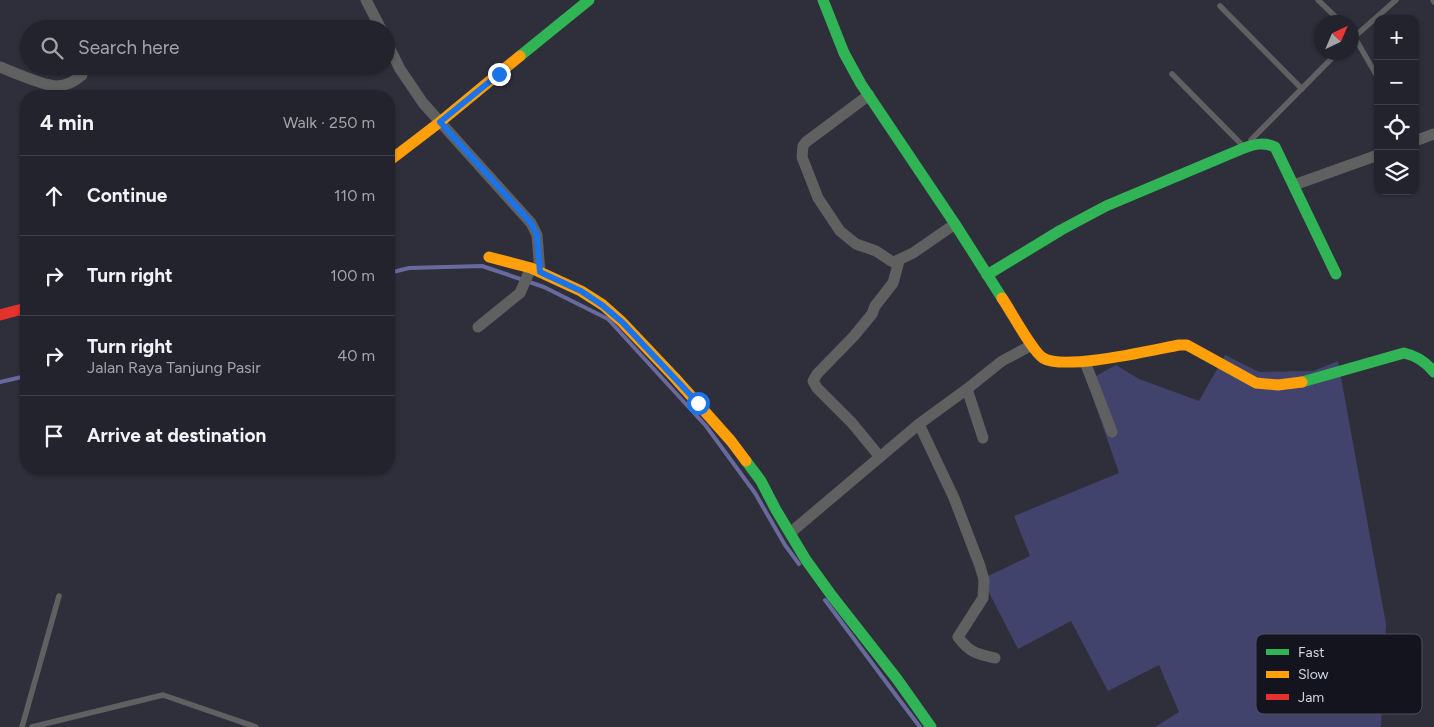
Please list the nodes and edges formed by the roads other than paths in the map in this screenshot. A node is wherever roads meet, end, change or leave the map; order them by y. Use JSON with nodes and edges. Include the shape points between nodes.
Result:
{"nodes":[{"id":1,"x":366,"y":0,"type":"edge"},
{"id":2,"x":589,"y":0,"type":"edge"},
{"id":3,"x":823,"y":0,"type":"edge"},
{"id":4,"x":1318,"y":0,"type":"edge"},
{"id":5,"x":1396,"y":0,"type":"edge"},
{"id":6,"x":1220,"y":6,"type":"dead end"},
{"id":7,"x":1334,"y":15,"type":"edge"},
{"id":8,"x":376,"y":20,"type":"edge"},
{"id":9,"x":1359,"y":30,"type":"edge"},
{"id":10,"x":1359,"y":47,"type":"edge"},
{"id":11,"x":395,"y":59,"type":"edge"},
{"id":12,"x":1330,"y":60,"type":"edge"},
{"id":13,"x":0,"y":67,"type":"edge"},
{"id":14,"x":1374,"y":72,"type":"edge"},
{"id":15,"x":20,"y":74,"type":"edge"},
{"id":16,"x":1172,"y":74,"type":"dead end"},
{"id":17,"x":23,"y":75,"type":"edge"},
{"id":18,"x":82,"y":75,"type":"dead end"},
{"id":19,"x":1302,"y":89,"type":"junction"},
{"id":20,"x":869,"y":95,"type":"junction"},
{"id":21,"x":440,"y":122,"type":"junction"},
{"id":22,"x":1434,"y":134,"type":"edge"},
{"id":23,"x":1419,"y":140,"type":"edge"},
{"id":24,"x":1244,"y":147,"type":"junction"},
{"id":25,"x":395,"y":156,"type":"edge"},
{"id":26,"x":1374,"y":156,"type":"edge"},
{"id":27,"x":1294,"y":185,"type":"junction"},
{"id":28,"x":955,"y":224,"type":"junction"},
{"id":29,"x":489,"y":256,"type":"dead end"},
{"id":30,"x":899,"y":261,"type":"junction"},
{"id":31,"x":534,"y":270,"type":"junction"},
{"id":32,"x":1336,"y":274,"type":"dead end"},
{"id":33,"x":987,"y":275,"type":"junction"},
{"id":34,"x":20,"y":310,"type":"edge"},
{"id":35,"x":0,"y":315,"type":"edge"},
{"id":36,"x":478,"y":327,"type":"dead end"},
{"id":37,"x":1032,"y":344,"type":"junction"},
{"id":38,"x":1085,"y":362,"type":"junction"},
{"id":39,"x":1434,"y":372,"type":"edge"},
{"id":40,"x":967,"y":389,"type":"junction"},
{"id":41,"x":919,"y":424,"type":"junction"},
{"id":42,"x":1112,"y":432,"type":"dead end"},
{"id":43,"x":983,"y":438,"type":"dead end"},
{"id":44,"x":880,"y":457,"type":"junction"},
{"id":45,"x":790,"y":533,"type":"junction"},
{"id":46,"x":59,"y":596,"type":"dead end"},
{"id":47,"x":995,"y":658,"type":"dead end"},
{"id":48,"x":22,"y":727,"type":"edge"},
{"id":49,"x":32,"y":727,"type":"edge"},
{"id":50,"x":256,"y":727,"type":"edge"},
{"id":51,"x":931,"y":727,"type":"edge"}],
"edges":[{"from":1,"to":8,"type":"street"},
{"from":2,"to":21,"type":"street"},
{"from":3,"to":20,"type":"street","via":[[844,53]]},
{"from":4,"to":7,"type":"lane"},
{"from":5,"to":9,"type":"lane"},
{"from":6,"to":19,"type":"lane"},
{"from":10,"to":14,"type":"lane"},
{"from":11,"to":21,"type":"street","via":[[423,103]]},
{"from":12,"to":19,"type":"lane"},
{"from":13,"to":15,"type":"street"},
{"from":16,"to":24,"type":"lane"},
{"from":17,"to":18,"type":"street","via":[[58,86]]},
{"from":19,"to":24,"type":"lane"},
{"from":20,"to":28,"type":"street"},
{"from":20,"to":30,"type":"street","via":[[806,142],[802,157],[818,198],[840,231],[856,244],[891,261]]},
{"from":21,"to":25,"type":"street"},
{"from":21,"to":31,"type":"street","via":[[531,223],[537,235]]},
{"from":22,"to":23,"type":"street"},
{"from":24,"to":27,"type":"street","via":[[1265,143],[1273,145]]},
{"from":24,"to":33,"type":"street","via":[[1105,207]]},
{"from":26,"to":27,"type":"street"},
{"from":27,"to":32,"type":"street"},
{"from":28,"to":30,"type":"street"},
{"from":28,"to":33,"type":"street"},
{"from":29,"to":31,"type":"street"},
{"from":30,"to":44,"type":"street","via":[[893,284],[872,314],[813,381]]},
{"from":31,"to":36,"type":"street","via":[[520,293]]},
{"from":31,"to":45,"type":"street","via":[[581,291],[622,322],[731,441],[761,481]]},
{"from":33,"to":37,"type":"street"},
{"from":34,"to":35,"type":"street"},
{"from":37,"to":38,"type":"street","via":[[1049,361]]},
{"from":37,"to":40,"type":"street","via":[[1002,361]]},
{"from":38,"to":39,"type":"street","via":[[1186,345],[1264,384],[1306,382],[1404,353],[1420,358]]},
{"from":38,"to":42,"type":"street"},
{"from":40,"to":41,"type":"street"},
{"from":40,"to":43,"type":"street"},
{"from":41,"to":44,"type":"street"},
{"from":41,"to":47,"type":"street","via":[[954,498],[984,580],[983,598],[958,637],[972,651]]},
{"from":44,"to":45,"type":"street"},
{"from":45,"to":51,"type":"street","via":[[832,596]]},
{"from":46,"to":48,"type":"lane"},
{"from":49,"to":50,"type":"lane","via":[[163,695]]}]}
